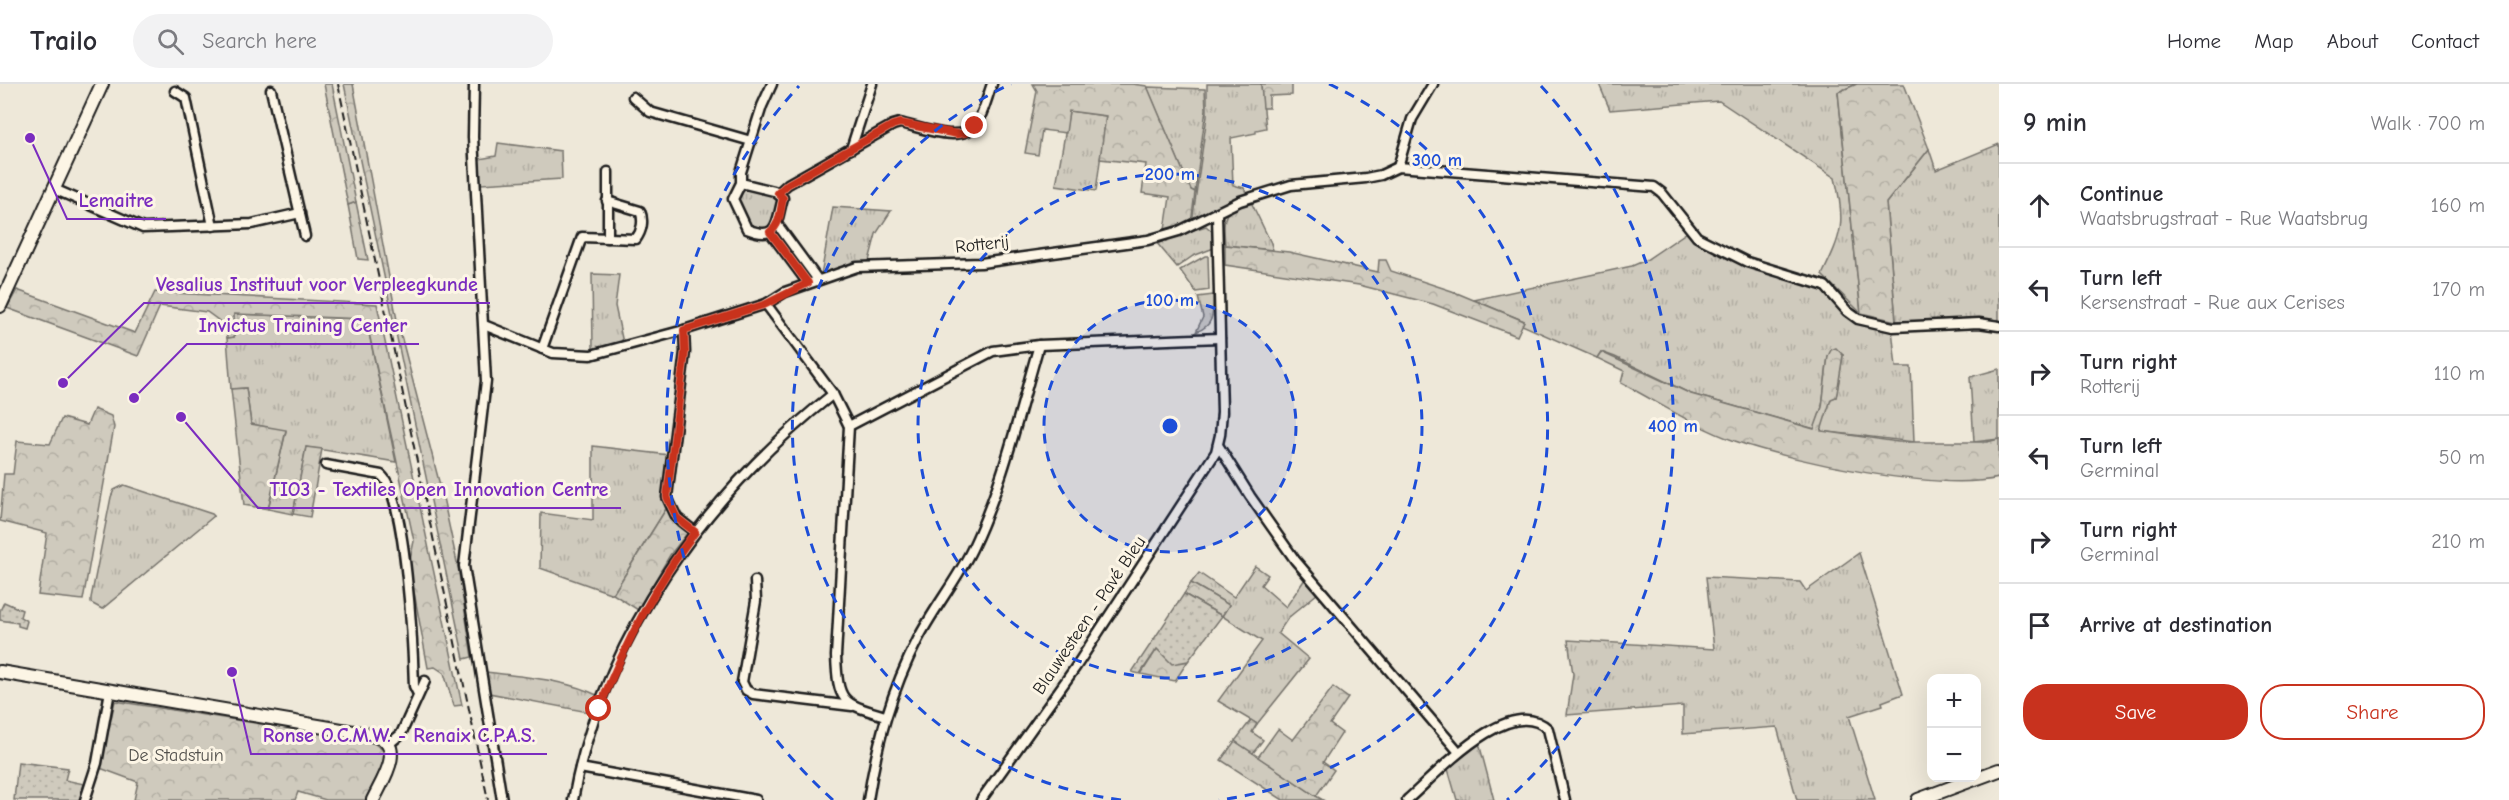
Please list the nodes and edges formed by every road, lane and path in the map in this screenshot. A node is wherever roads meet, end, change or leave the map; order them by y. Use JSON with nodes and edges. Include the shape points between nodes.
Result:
{"nodes":[{"id":1,"x":102,"y":84,"type":"edge"},
{"id":2,"x":474,"y":84,"type":"edge"},
{"id":3,"x":772,"y":84,"type":"edge"},
{"id":4,"x":872,"y":84,"type":"edge"},
{"id":5,"x":992,"y":84,"type":"edge"},
{"id":6,"x":1433,"y":84,"type":"edge"},
{"id":7,"x":271,"y":90,"type":"dead end"},
{"id":8,"x":175,"y":91,"type":"dead end"},
{"id":9,"x":633,"y":97,"type":"dead end"},
{"id":10,"x":751,"y":141,"type":"junction"},
{"id":11,"x":851,"y":148,"type":"junction"},
{"id":12,"x":1398,"y":167,"type":"junction"},
{"id":13,"x":608,"y":172,"type":"dead end"},
{"id":14,"x":741,"y":183,"type":"junction"},
{"id":15,"x":54,"y":189,"type":"junction"},
{"id":16,"x":778,"y":193,"type":"junction"},
{"id":17,"x":607,"y":201,"type":"junction"},
{"id":18,"x":300,"y":213,"type":"junction"},
{"id":19,"x":1216,"y":214,"type":"junction"},
{"id":20,"x":777,"y":224,"type":"junction"},
{"id":21,"x":213,"y":226,"type":"junction"},
{"id":22,"x":770,"y":232,"type":"junction"},
{"id":23,"x":305,"y":236,"type":"dead end"},
{"id":24,"x":608,"y":238,"type":"junction"},
{"id":25,"x":818,"y":280,"type":"junction"},
{"id":26,"x":808,"y":283,"type":"junction"},
{"id":27,"x":766,"y":304,"type":"junction"},
{"id":28,"x":0,"y":306,"type":"edge"},
{"id":29,"x":484,"y":325,"type":"junction"},
{"id":30,"x":1999,"y":326,"type":"edge"},
{"id":31,"x":684,"y":330,"type":"junction"},
{"id":32,"x":1220,"y":338,"type":"junction"},
{"id":33,"x":1039,"y":345,"type":"junction"},
{"id":34,"x":542,"y":349,"type":"junction"},
{"id":35,"x":833,"y":394,"type":"junction"},
{"id":36,"x":849,"y":426,"type":"junction"},
{"id":37,"x":1218,"y":445,"type":"junction"},
{"id":38,"x":326,"y":465,"type":"dead end"},
{"id":39,"x":695,"y":532,"type":"junction"},
{"id":40,"x":755,"y":581,"type":"dead end"},
{"id":41,"x":0,"y":672,"type":"edge"},
{"id":42,"x":425,"y":681,"type":"dead end"},
{"id":43,"x":110,"y":691,"type":"junction"},
{"id":44,"x":418,"y":694,"type":"junction"},
{"id":45,"x":853,"y":706,"type":"junction"},
{"id":46,"x":885,"y":716,"type":"junction"},
{"id":47,"x":390,"y":750,"type":"junction"},
{"id":48,"x":1458,"y":751,"type":"junction"},
{"id":49,"x":580,"y":768,"type":"junction"},
{"id":50,"x":1999,"y":770,"type":"edge"},
{"id":51,"x":1932,"y":797,"type":"edge"},
{"id":52,"x":86,"y":800,"type":"edge"},
{"id":53,"x":373,"y":800,"type":"edge"},
{"id":54,"x":502,"y":800,"type":"edge"},
{"id":55,"x":573,"y":800,"type":"edge"},
{"id":56,"x":756,"y":800,"type":"edge"},
{"id":57,"x":868,"y":800,"type":"edge"},
{"id":58,"x":981,"y":800,"type":"edge"},
{"id":59,"x":1407,"y":800,"type":"edge"},
{"id":60,"x":1565,"y":800,"type":"edge"},
{"id":61,"x":1918,"y":800,"type":"edge"}],
"edges":[{"from":1,"to":15,"type":"street"},
{"from":2,"to":29,"type":"street","via":[[472,137]]},
{"from":3,"to":10,"type":"street"},
{"from":4,"to":11,"type":"street"},
{"from":5,"to":11,"type":"street","via":[[979,120],[966,133],[900,123]]},
{"from":6,"to":12,"type":"street","via":[[1412,119]]},
{"from":7,"to":18,"type":"street"},
{"from":8,"to":21,"type":"street","via":[[186,98]]},
{"from":9,"to":10,"type":"street","via":[[650,112]]},
{"from":10,"to":14,"type":"street"},
{"from":11,"to":16,"type":"street"},
{"from":12,"to":19,"type":"street","name":"Rotterij","via":[[1366,178],[1292,185],[1240,201]]},
{"from":12,"to":30,"type":"street","via":[[1654,187],[1697,237],[1747,262],[1825,286],[1858,318],[1893,327],[1979,323]]},
{"from":13,"to":17,"type":"street"},
{"from":14,"to":16,"type":"street"},
{"from":14,"to":22,"type":"street","via":[[733,199],[742,223],[747,230],[759,234]]},
{"from":15,"to":21,"type":"street","via":[[144,228]]},
{"from":15,"to":28,"type":"street"},
{"from":16,"to":20,"type":"street","via":[[783,198]]},
{"from":17,"to":24,"type":"street"},
{"from":17,"to":24,"type":"street","via":[[635,208],[642,216],[636,239]]},
{"from":18,"to":21,"type":"street","via":[[252,224]]},
{"from":18,"to":23,"type":"street"},
{"from":19,"to":25,"type":"street","name":"Rotterij","via":[[1179,231],[1130,243],[981,263],[869,266]]},
{"from":19,"to":32,"type":"street"},
{"from":20,"to":22,"type":"street"},
{"from":20,"to":25,"type":"street"},
{"from":22,"to":26,"type":"street"},
{"from":24,"to":34,"type":"street","via":[[582,237]]},
{"from":25,"to":26,"type":"street","name":"Rotterij"},
{"from":26,"to":27,"type":"street","name":"Rotterij"},
{"from":27,"to":31,"type":"street","name":"Rotterij"},
{"from":27,"to":35,"type":"street"},
{"from":29,"to":34,"type":"street","name":"Rotterij"},
{"from":29,"to":54,"type":"street","via":[[486,395],[464,553]]},
{"from":31,"to":34,"type":"street","name":"Rotterij","via":[[591,355]]},
{"from":31,"to":39,"type":"street","via":[[685,352],[667,497],[677,518]]},
{"from":32,"to":33,"type":"street"},
{"from":32,"to":37,"type":"street","via":[[1222,412]]},
{"from":33,"to":36,"type":"street","via":[[993,351]]},
{"from":33,"to":46,"type":"street","via":[[994,498],[971,551],[919,638]]},
{"from":35,"to":36,"type":"street"},
{"from":35,"to":39,"type":"street","via":[[772,444]]},
{"from":36,"to":45,"type":"street","via":[[836,656],[838,688]]},
{"from":37,"to":48,"type":"street","via":[[1295,560]]},
{"from":37,"to":58,"type":"street","name":"Blauwesteen - Pavé Bleu","via":[[1106,621]]},
{"from":38,"to":44,"type":"street","via":[[381,475],[391,487],[405,563],[414,686]]},
{"from":39,"to":49,"type":"street","via":[[666,574],[620,658]]},
{"from":40,"to":45,"type":"street","via":[[756,601],[742,682],[746,690]]},
{"from":41,"to":43,"type":"street"},
{"from":42,"to":44,"type":"street"},
{"from":43,"to":47,"type":"street","via":[[377,736]]},
{"from":43,"to":52,"type":"street"},
{"from":44,"to":47,"type":"street"},
{"from":45,"to":46,"type":"street"},
{"from":46,"to":57,"type":"street"},
{"from":47,"to":53,"type":"street"},
{"from":48,"to":59,"type":"street"},
{"from":48,"to":60,"type":"street","via":[[1512,721],[1539,721],[1552,740]]},
{"from":49,"to":55,"type":"street"},
{"from":49,"to":56,"type":"street"},
{"from":50,"to":51,"type":"street"},
{"from":51,"to":61,"type":"street"}]}
